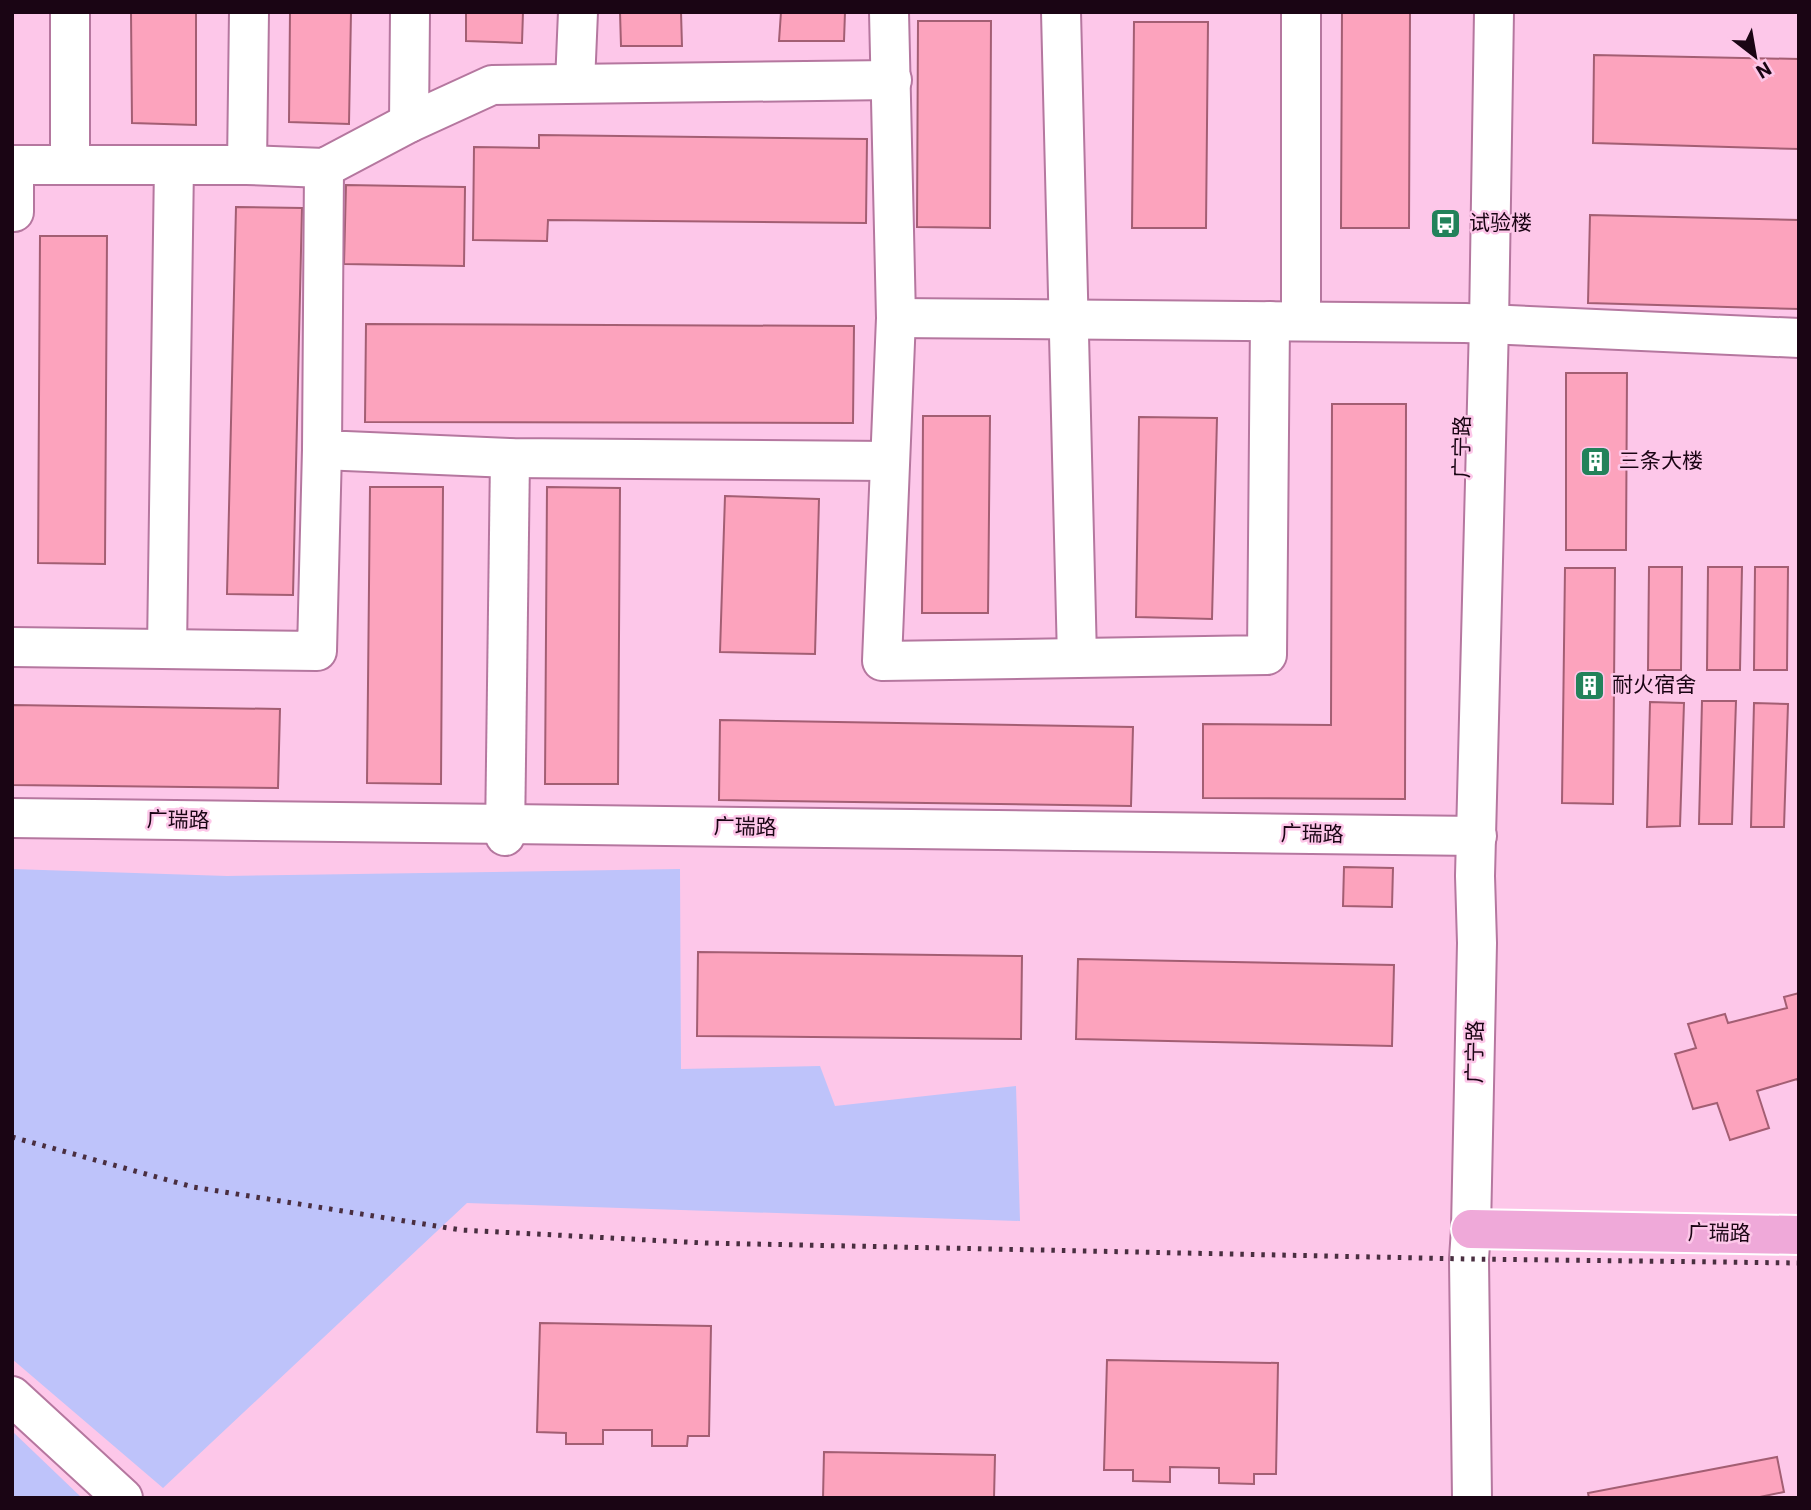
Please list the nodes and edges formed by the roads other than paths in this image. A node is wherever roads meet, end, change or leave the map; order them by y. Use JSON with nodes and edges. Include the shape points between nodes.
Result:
{"nodes":[{"id":1,"x":69,"y":12,"type":"edge"},
{"id":2,"x":249,"y":12,"type":"edge"},
{"id":3,"x":410,"y":12,"type":"edge"},
{"id":4,"x":578,"y":12,"type":"edge"},
{"id":5,"x":890,"y":12,"type":"edge"},
{"id":6,"x":1061,"y":12,"type":"edge"},
{"id":7,"x":1301,"y":12,"type":"edge"},
{"id":8,"x":1469,"y":12,"type":"edge"},
{"id":9,"x":1494,"y":12,"type":"edge"},
{"id":10,"x":892,"y":80,"type":"junction"},
{"id":11,"x":575,"y":83,"type":"junction"},
{"id":12,"x":409,"y":123,"type":"junction"},
{"id":13,"x":70,"y":164,"type":"junction"},
{"id":14,"x":247,"y":164,"type":"junction"},
{"id":15,"x":174,"y":165,"type":"junction"},
{"id":16,"x":324,"y":168,"type":"junction"},
{"id":17,"x":12,"y":212,"type":"edge"},
{"id":18,"x":896,"y":318,"type":"junction"},
{"id":19,"x":1068,"y":319,"type":"junction"},
{"id":20,"x":1286,"y":321,"type":"junction"},
{"id":21,"x":1477,"y":323,"type":"junction"},
{"id":22,"x":1799,"y":338,"type":"edge"},
{"id":23,"x":322,"y":450,"type":"junction"},
{"id":24,"x":510,"y":458,"type":"junction"},
{"id":25,"x":890,"y":461,"type":"junction"},
{"id":26,"x":12,"y":647,"type":"edge"},
{"id":27,"x":167,"y":649,"type":"junction"},
{"id":28,"x":1077,"y":658,"type":"junction"},
{"id":29,"x":12,"y":818,"type":"edge"},
{"id":30,"x":505,"y":830,"type":"junction"},
{"id":31,"x":12,"y":834,"type":"edge"},
{"id":32,"x":1467,"y":849,"type":"junction"},
{"id":33,"x":1471,"y":1229,"type":"junction"},
{"id":34,"x":1799,"y":1235,"type":"edge"},
{"id":35,"x":12,"y":1396,"type":"edge"},
{"id":36,"x":12,"y":1415,"type":"edge"},
{"id":37,"x":100,"y":1498,"type":"edge"},
{"id":38,"x":123,"y":1498,"type":"edge"},
{"id":39,"x":1472,"y":1498,"type":"edge"}],
"edges":[{"from":1,"to":13,"type":"street"},
{"from":2,"to":14,"type":"street"},
{"from":3,"to":12,"type":"street"},
{"from":4,"to":11,"type":"street"},
{"from":5,"to":10,"type":"street"},
{"from":6,"to":19,"type":"street"},
{"from":7,"to":20,"type":"street"},
{"from":8,"to":21,"type":"street","name":"广宁路"},
{"from":9,"to":21,"type":"street","name":"广宁路"},
{"from":10,"to":11,"type":"street"},
{"from":10,"to":18,"type":"street"},
{"from":11,"to":12,"type":"street","via":[[492,85]]},
{"from":12,"to":16,"type":"street"},
{"from":13,"to":15,"type":"street"},
{"from":13,"to":17,"type":"street","via":[[14,164]]},
{"from":14,"to":15,"type":"street"},
{"from":14,"to":16,"type":"street"},
{"from":15,"to":27,"type":"street"},
{"from":16,"to":23,"type":"street"},
{"from":18,"to":19,"type":"street"},
{"from":18,"to":25,"type":"street"},
{"from":19,"to":20,"type":"street"},
{"from":19,"to":28,"type":"street"},
{"from":20,"to":21,"type":"street"},
{"from":20,"to":28,"type":"street","via":[[1267,655]]},
{"from":21,"to":22,"type":"street"},
{"from":21,"to":32,"type":"street","name":"广宁路"},
{"from":23,"to":24,"type":"street"},
{"from":23,"to":27,"type":"street","via":[[317,651]]},
{"from":24,"to":25,"type":"street"},
{"from":24,"to":30,"type":"street"},
{"from":25,"to":28,"type":"street","via":[[883,661]]},
{"from":26,"to":27,"type":"street"},
{"from":29,"to":30,"type":"street","name":"广瑞路"},
{"from":30,"to":31,"type":"street","name":"广瑞路"},
{"from":30,"to":32,"type":"street","name":"广瑞路"},
{"from":32,"to":33,"type":"street","name":"广宁路","via":[[1477,943]]},
{"from":33,"to":34,"type":"main road","name":"广瑞路"},
{"from":33,"to":39,"type":"street","name":"广宁路"},
{"from":35,"to":38,"type":"street"},
{"from":36,"to":37,"type":"street"}]}
